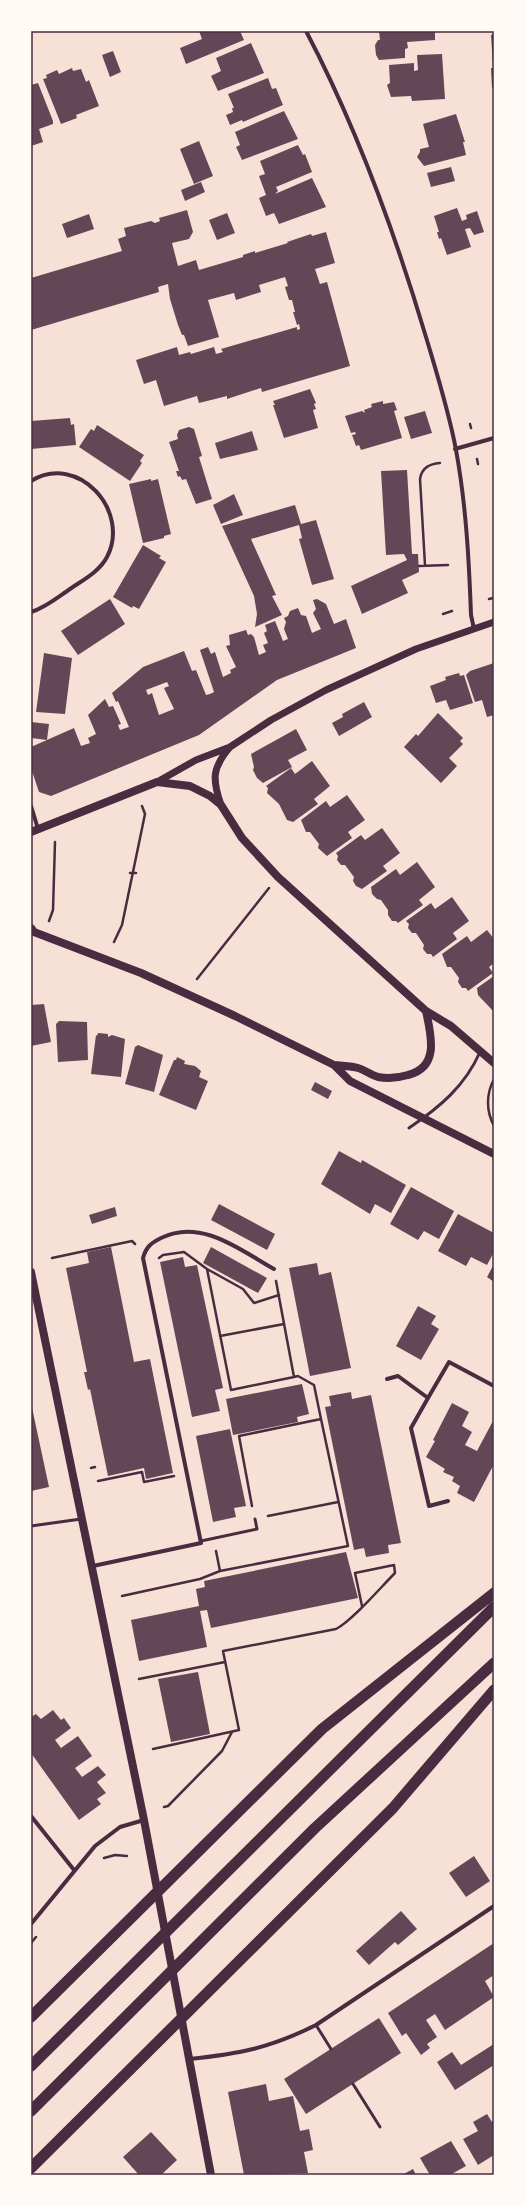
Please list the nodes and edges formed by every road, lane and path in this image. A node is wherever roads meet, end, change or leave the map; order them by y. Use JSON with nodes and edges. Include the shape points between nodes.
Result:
{"nodes":[{"id":1,"x":306,"y":31,"type":"edge"},
{"id":2,"x":470,"y":424,"type":"dead end"},
{"id":3,"x":470,"y":428,"type":"dead end"},
{"id":4,"x":494,"y":438,"type":"edge"},
{"id":5,"x":455,"y":449,"type":"junction"},
{"id":6,"x":477,"y":459,"type":"dead end"},
{"id":7,"x":440,"y":463,"type":"dead end"},
{"id":8,"x":478,"y":464,"type":"dead end"},
{"id":9,"x":31,"y":481,"type":"edge"},
{"id":10,"x":425,"y":565,"type":"junction"},
{"id":11,"x":448,"y":565,"type":"dead end"},
{"id":12,"x":419,"y":566,"type":"dead end"},
{"id":13,"x":452,"y":611,"type":"dead end"},
{"id":14,"x":31,"y":612,"type":"edge"},
{"id":15,"x":443,"y":614,"type":"dead end"},
{"id":16,"x":494,"y":622,"type":"edge"},
{"id":17,"x":474,"y":628,"type":"junction"},
{"id":18,"x":230,"y":747,"type":"junction"},
{"id":19,"x":157,"y":782,"type":"junction"},
{"id":20,"x":221,"y":805,"type":"junction"},
{"id":21,"x":31,"y":806,"type":"edge"},
{"id":22,"x":142,"y":806,"type":"dead end"},
{"id":23,"x":35,"y":830,"type":"edge"},
{"id":24,"x":55,"y":842,"type":"dead end"},
{"id":25,"x":278,"y":877,"type":"junction"},
{"id":26,"x":52,"y":915,"type":"dead end"},
{"id":27,"x":32,"y":930,"type":"edge"},
{"id":28,"x":114,"y":942,"type":"dead end"},
{"id":29,"x":197,"y":979,"type":"dead end"},
{"id":30,"x":426,"y":1011,"type":"junction"},
{"id":31,"x":480,"y":1052,"type":"junction"},
{"id":32,"x":494,"y":1063,"type":"edge"},
{"id":33,"x":334,"y":1065,"type":"junction"},
{"id":34,"x":494,"y":1079,"type":"edge"},
{"id":35,"x":424,"y":1118,"type":"junction"},
{"id":36,"x":494,"y":1126,"type":"edge"},
{"id":37,"x":409,"y":1128,"type":"dead end"},
{"id":38,"x":494,"y":1154,"type":"edge"},
{"id":39,"x":145,"y":1250,"type":"junction"},
{"id":40,"x":52,"y":1258,"type":"dead end"},
{"id":41,"x":157,"y":1262,"type":"dead end"},
{"id":42,"x":206,"y":1269,"type":"junction"},
{"id":43,"x":274,"y":1269,"type":"joint"},
{"id":44,"x":31,"y":1272,"type":"edge"},
{"id":45,"x":279,"y":1295,"type":"junction"},
{"id":46,"x":284,"y":1324,"type":"junction"},
{"id":47,"x":220,"y":1336,"type":"junction"},
{"id":48,"x":294,"y":1377,"type":"junction"},
{"id":49,"x":387,"y":1379,"type":"dead end"},
{"id":50,"x":494,"y":1386,"type":"edge"},
{"id":51,"x":428,"y":1398,"type":"junction"},
{"id":52,"x":321,"y":1419,"type":"junction"},
{"id":53,"x":95,"y":1467,"type":"dead end"},
{"id":54,"x":91,"y":1468,"type":"dead end"},
{"id":55,"x":187,"y":1473,"type":"junction"},
{"id":56,"x":98,"y":1481,"type":"dead end"},
{"id":57,"x":448,"y":1501,"type":"dead end"},
{"id":58,"x":338,"y":1502,"type":"junction"},
{"id":59,"x":83,"y":1519,"type":"junction"},
{"id":60,"x":255,"y":1519,"type":"junction"},
{"id":61,"x":31,"y":1526,"type":"edge"},
{"id":62,"x":214,"y":1538,"type":"junction"},
{"id":63,"x":201,"y":1541,"type":"junction"},
{"id":64,"x":93,"y":1566,"type":"junction"},
{"id":65,"x":220,"y":1571,"type":"junction"},
{"id":66,"x":494,"y":1593,"type":"edge"},
{"id":67,"x":122,"y":1596,"type":"dead end"},
{"id":68,"x":362,"y":1606,"type":"junction"},
{"id":69,"x":494,"y":1607,"type":"edge"},
{"id":70,"x":225,"y":1662,"type":"junction"},
{"id":71,"x":494,"y":1663,"type":"edge"},
{"id":72,"x":139,"y":1679,"type":"dead end"},
{"id":73,"x":494,"y":1690,"type":"edge"},
{"id":74,"x":232,"y":1732,"type":"junction"},
{"id":75,"x":153,"y":1748,"type":"dead end"},
{"id":76,"x":164,"y":1807,"type":"dead end"},
{"id":77,"x":31,"y":1816,"type":"edge"},
{"id":78,"x":144,"y":1820,"type":"junction"},
{"id":79,"x":74,"y":1870,"type":"junction"},
{"id":80,"x":494,"y":1906,"type":"edge"},
{"id":81,"x":31,"y":1924,"type":"edge"},
{"id":82,"x":31,"y":2017,"type":"edge"},
{"id":83,"x":316,"y":2025,"type":"junction"},
{"id":84,"x":331,"y":2049,"type":"dead end"},
{"id":85,"x":189,"y":2059,"type":"junction"},
{"id":86,"x":31,"y":2066,"type":"edge"},
{"id":87,"x":353,"y":2084,"type":"dead end"},
{"id":88,"x":31,"y":2111,"type":"edge"},
{"id":89,"x":380,"y":2127,"type":"dead end"},
{"id":90,"x":31,"y":2168,"type":"edge"},
{"id":91,"x":211,"y":2175,"type":"edge"}],
"edges":[{"from":1,"to":5,"type":"street","via":[[350,126],[397,247],[440,386]]},
{"from":2,"to":3,"type":"path"},
{"from":4,"to":5,"type":"street"},
{"from":5,"to":17,"type":"street","via":[[462,494],[470,615]]},
{"from":6,"to":8,"type":"path"},
{"from":7,"to":10,"type":"path","via":[[427,466],[420,479]]},
{"from":9,"to":14,"type":"street","via":[[54,474],[73,476],[91,486],[103,500],[112,520],[114,540],[106,558],[95,572],[48,604]]},
{"from":10,"to":11,"type":"path"},
{"from":10,"to":12,"type":"path"},
{"from":13,"to":15,"type":"path"},
{"from":16,"to":17,"type":"street"},
{"from":17,"to":18,"type":"street","via":[[416,649],[326,690],[271,720]]},
{"from":18,"to":19,"type":"street","via":[[179,768]]},
{"from":18,"to":20,"type":"street","via":[[216,766],[215,784]]},
{"from":19,"to":20,"type":"main road","via":[[190,786]]},
{"from":19,"to":23,"type":"main road"},
{"from":20,"to":25,"type":"main road","via":[[242,838]]},
{"from":21,"to":23,"type":"street"},
{"from":22,"to":28,"type":"path","via":[[145,814],[133,873],[122,925]]},
{"from":24,"to":26,"type":"path"},
{"from":25,"to":29,"type":"path"},
{"from":25,"to":30,"type":"main road"},
{"from":27,"to":33,"type":"main road","via":[[141,973]]},
{"from":30,"to":31,"type":"main road","via":[[451,1026]]},
{"from":30,"to":33,"type":"main road","via":[[432,1051],[427,1064],[415,1074],[388,1078],[357,1068]]},
{"from":31,"to":32,"type":"main road"},
{"from":31,"to":35,"type":"lane","via":[[458,1088]]},
{"from":33,"to":35,"type":"main road","via":[[350,1081]]},
{"from":34,"to":36,"type":"path","via":[[489,1088],[487,1103]]},
{"from":35,"to":37,"type":"lane"},
{"from":35,"to":38,"type":"main road"},
{"from":39,"to":40,"type":"path","via":[[132,1242]]},
{"from":39,"to":43,"type":"street","via":[[153,1242],[172,1233],[195,1231],[223,1240]]},
{"from":39,"to":55,"type":"street","via":[[143,1258]]},
{"from":41,"to":42,"type":"path","via":[[164,1255],[184,1252]]},
{"from":42,"to":45,"type":"path","via":[[243,1289],[254,1302]]},
{"from":42,"to":47,"type":"path"},
{"from":43,"to":45,"type":"path"},
{"from":44,"to":59,"type":"main road"},
{"from":45,"to":46,"type":"path"},
{"from":46,"to":47,"type":"path"},
{"from":46,"to":48,"type":"path"},
{"from":47,"to":48,"type":"path","via":[[231,1390]]},
{"from":48,"to":52,"type":"path","via":[[298,1376],[314,1385]]},
{"from":49,"to":51,"type":"street","via":[[398,1376]]},
{"from":50,"to":51,"type":"street","via":[[449,1362]]},
{"from":51,"to":57,"type":"street","via":[[411,1428],[429,1506]]},
{"from":52,"to":58,"type":"path"},
{"from":52,"to":60,"type":"path","via":[[239,1436]]},
{"from":53,"to":54,"type":"path"},
{"from":55,"to":56,"type":"path","via":[[144,1482],[142,1472]]},
{"from":55,"to":63,"type":"street"},
{"from":58,"to":60,"type":"path"},
{"from":58,"to":65,"type":"path","via":[[348,1546]]},
{"from":59,"to":61,"type":"lane"},
{"from":59,"to":64,"type":"main road"},
{"from":60,"to":62,"type":"lane","via":[[257,1528]]},
{"from":62,"to":63,"type":"lane"},
{"from":62,"to":65,"type":"path"},
{"from":63,"to":64,"type":"street"},
{"from":64,"to":78,"type":"main road"},
{"from":65,"to":67,"type":"path","via":[[200,1579]]},
{"from":66,"to":82,"type":"highway","via":[[322,1729]]},
{"from":68,"to":68,"type":"path","via":[[355,1573],[394,1565],[395,1573]]},
{"from":68,"to":70,"type":"path","via":[[336,1629],[223,1651]]},
{"from":69,"to":86,"type":"highway"},
{"from":70,"to":72,"type":"path"},
{"from":70,"to":74,"type":"path","via":[[239,1730]]},
{"from":71,"to":88,"type":"highway","via":[[315,1828]]},
{"from":73,"to":90,"type":"highway","via":[[393,1808]]},
{"from":74,"to":75,"type":"path"},
{"from":74,"to":76,"type":"path","via":[[222,1751],[168,1806]]},
{"from":77,"to":79,"type":"street"},
{"from":78,"to":79,"type":"street","via":[[113,1830]]},
{"from":78,"to":85,"type":"main road"},
{"from":79,"to":81,"type":"street"},
{"from":80,"to":83,"type":"street"},
{"from":83,"to":84,"type":"lane"},
{"from":83,"to":85,"type":"street","via":[[287,2039],[220,2056]]},
{"from":85,"to":91,"type":"main road"},
{"from":87,"to":89,"type":"lane"}]}
